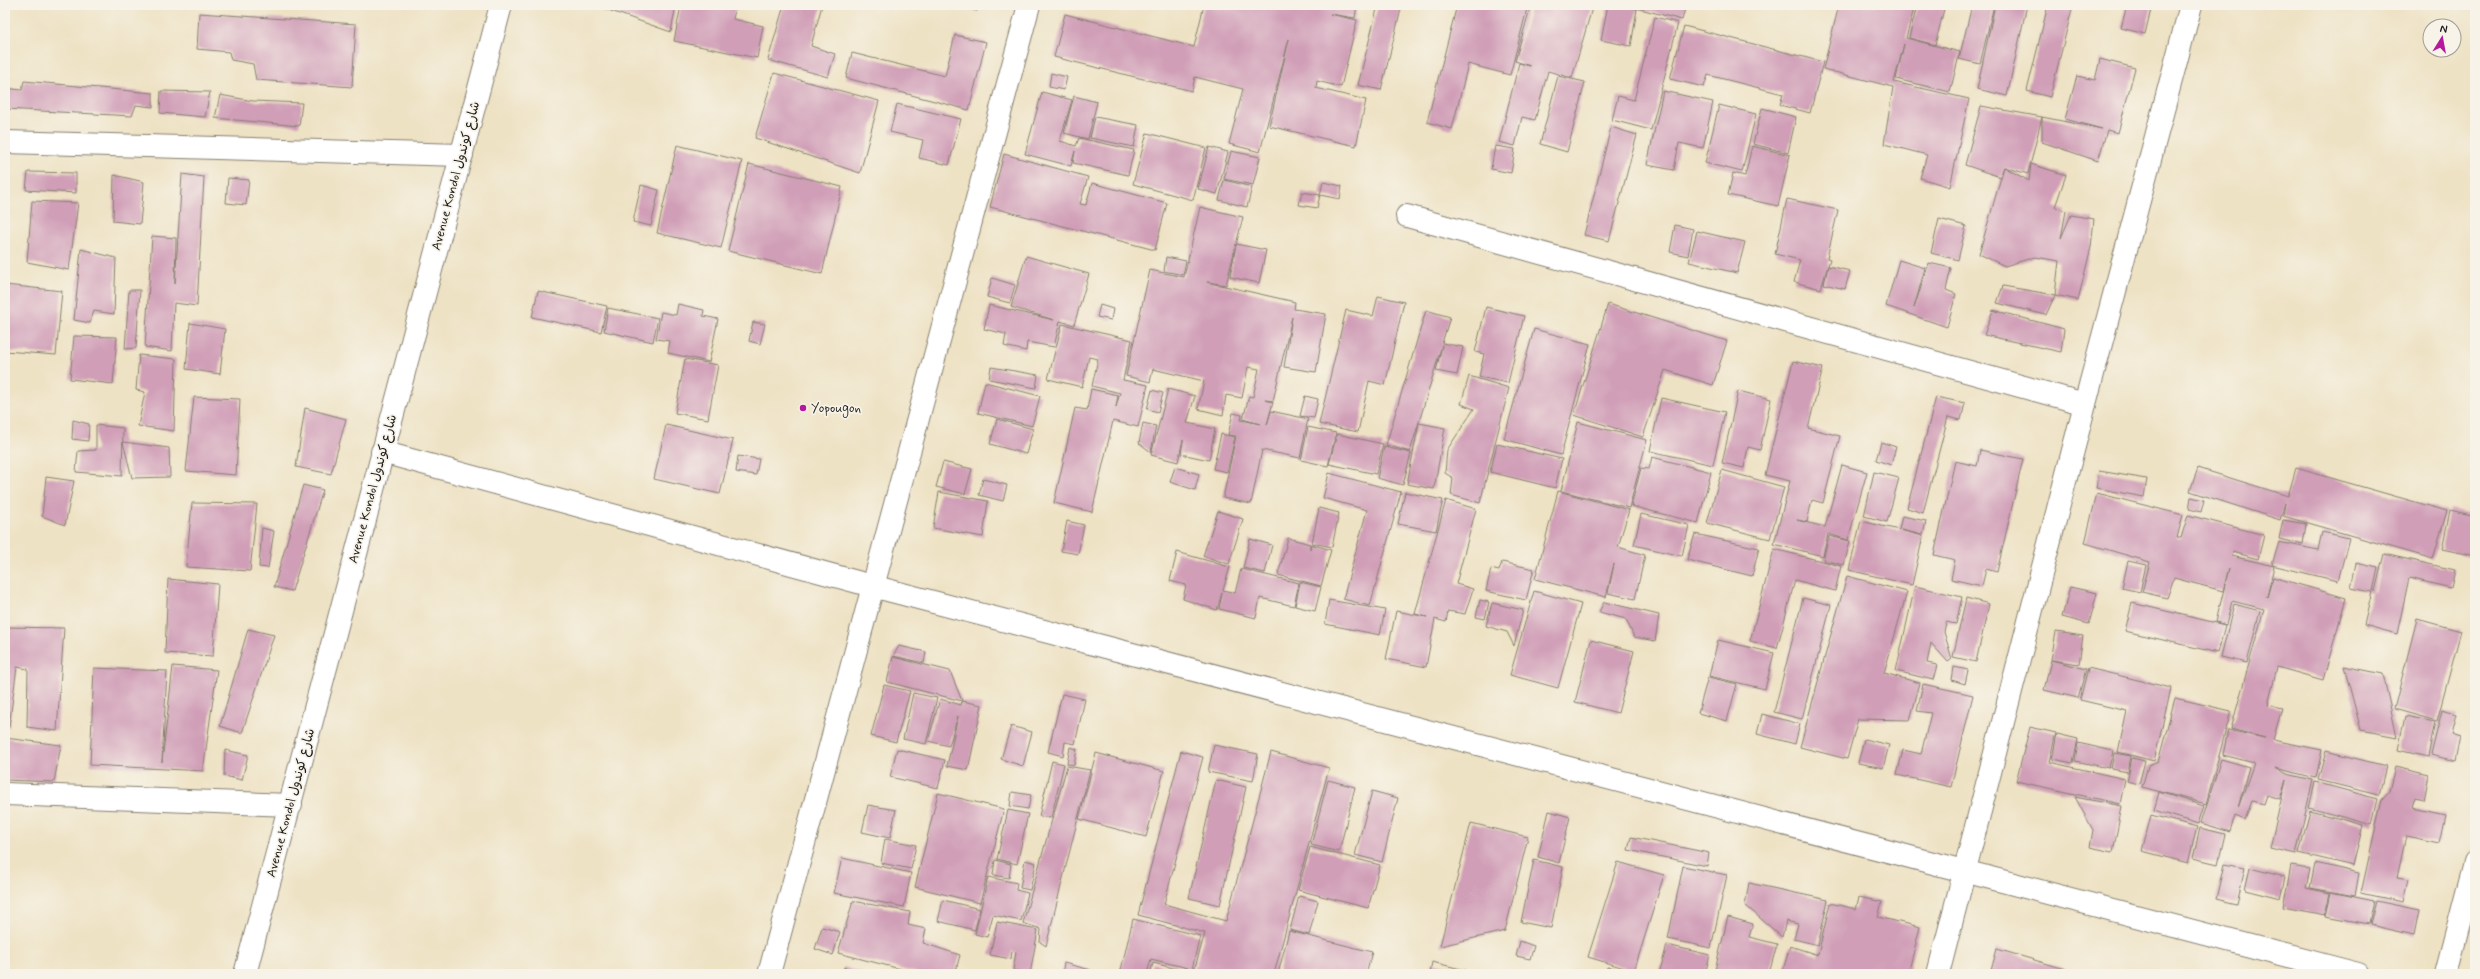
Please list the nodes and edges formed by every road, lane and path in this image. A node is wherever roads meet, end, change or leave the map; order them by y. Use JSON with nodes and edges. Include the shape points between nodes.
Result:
{"nodes":[{"id":1,"x":501,"y":5,"type":"edge"},
{"id":2,"x":1029,"y":5,"type":"edge"},
{"id":3,"x":2191,"y":5,"type":"edge"},
{"id":4,"x":5,"y":142,"type":"edge"},
{"id":5,"x":462,"y":155,"type":"junction"},
{"id":6,"x":1407,"y":216,"type":"dead end"},
{"id":7,"x":2084,"y":404,"type":"junction"},
{"id":8,"x":382,"y":452,"type":"junction"},
{"id":9,"x":872,"y":586,"type":"junction"},
{"id":10,"x":5,"y":794,"type":"edge"},
{"id":11,"x":291,"y":805,"type":"junction"},
{"id":12,"x":2475,"y":862,"type":"edge"},
{"id":13,"x":1966,"y":870,"type":"junction"},
{"id":14,"x":245,"y":974,"type":"edge"},
{"id":15,"x":769,"y":974,"type":"edge"},
{"id":16,"x":1938,"y":974,"type":"edge"},
{"id":17,"x":2358,"y":974,"type":"edge"},
{"id":18,"x":2446,"y":974,"type":"edge"}],
"edges":[{"from":1,"to":5,"type":"street","name":"Avenue Kondol شارع كوندول"},
{"from":2,"to":9,"type":"street"},
{"from":3,"to":7,"type":"street"},
{"from":4,"to":5,"type":"street"},
{"from":5,"to":8,"type":"street","name":"Avenue Kondol شارع كوندول"},
{"from":6,"to":7,"type":"street"},
{"from":7,"to":13,"type":"street"},
{"from":8,"to":9,"type":"street"},
{"from":8,"to":11,"type":"street","name":"Avenue Kondol شارع كوندول"},
{"from":9,"to":13,"type":"street"},
{"from":9,"to":15,"type":"street"},
{"from":10,"to":11,"type":"street"},
{"from":11,"to":14,"type":"street","name":"Avenue Kondol شارع كوندول"},
{"from":12,"to":18,"type":"street"},
{"from":13,"to":16,"type":"street"},
{"from":13,"to":17,"type":"street"}]}
